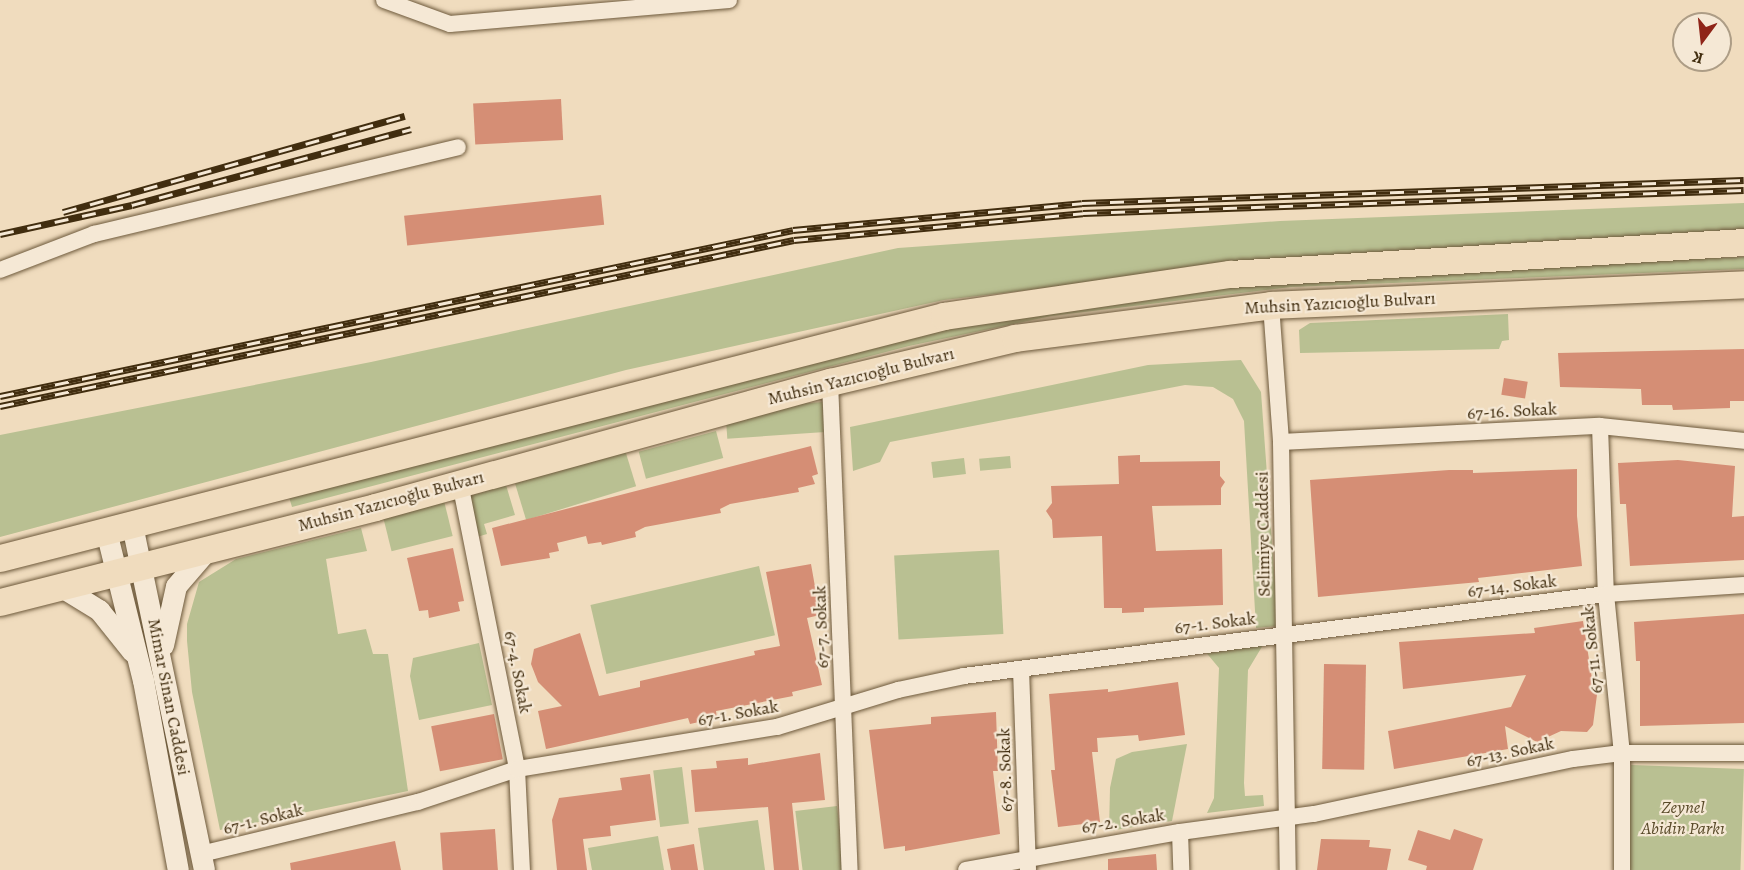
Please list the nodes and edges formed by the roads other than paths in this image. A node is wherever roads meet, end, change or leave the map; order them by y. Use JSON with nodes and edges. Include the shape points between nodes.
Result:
{"nodes":[{"id":1,"x":384,"y":0,"type":"edge"},
{"id":2,"x":729,"y":0,"type":"edge"},
{"id":3,"x":458,"y":147,"type":"dead end"},
{"id":4,"x":1744,"y":242,"type":"edge"},
{"id":5,"x":0,"y":270,"type":"edge"},
{"id":6,"x":1744,"y":284,"type":"edge"},
{"id":7,"x":1271,"y":305,"type":"junction"},
{"id":8,"x":830,"y":382,"type":"junction"},
{"id":9,"x":1600,"y":426,"type":"junction"},
{"id":10,"x":1744,"y":441,"type":"edge"},
{"id":11,"x":1281,"y":442,"type":"junction"},
{"id":12,"x":460,"y":483,"type":"junction"},
{"id":13,"x":132,"y":525,"type":"junction"},
{"id":14,"x":106,"y":531,"type":"junction"},
{"id":15,"x":206,"y":551,"type":"junction"},
{"id":16,"x":0,"y":558,"type":"edge"},
{"id":17,"x":142,"y":566,"type":"junction"},
{"id":18,"x":114,"y":573,"type":"junction"},
{"id":19,"x":1744,"y":585,"type":"edge"},
{"id":20,"x":60,"y":586,"type":"junction"},
{"id":21,"x":1606,"y":594,"type":"junction"},
{"id":22,"x":0,"y":602,"type":"edge"},
{"id":23,"x":1285,"y":634,"type":"junction"},
{"id":24,"x":161,"y":654,"type":"junction"},
{"id":25,"x":137,"y":658,"type":"junction"},
{"id":26,"x":1021,"y":669,"type":"junction"},
{"id":27,"x":844,"y":709,"type":"junction"},
{"id":28,"x":1622,"y":753,"type":"junction"},
{"id":29,"x":1744,"y":753,"type":"edge"},
{"id":30,"x":518,"y":769,"type":"junction"},
{"id":31,"x":1287,"y":818,"type":"junction"},
{"id":32,"x":1180,"y":832,"type":"junction"},
{"id":33,"x":202,"y":862,"type":"edge"},
{"id":34,"x":1028,"y":864,"type":"edge"},
{"id":35,"x":178,"y":870,"type":"edge"},
{"id":36,"x":522,"y":870,"type":"edge"},
{"id":37,"x":850,"y":870,"type":"edge"},
{"id":38,"x":966,"y":870,"type":"edge"},
{"id":39,"x":1181,"y":870,"type":"edge"},
{"id":40,"x":1288,"y":870,"type":"edge"},
{"id":41,"x":1622,"y":870,"type":"edge"}],
"edges":[{"from":1,"to":2,"type":"street","via":[[450,24]]},
{"from":3,"to":5,"type":"street","via":[[94,234]]},
{"from":4,"to":13,"type":"main road","name":"Muhsin Yazıcıoğlu Bulvarı","via":[[1230,274],[944,316]]},
{"from":6,"to":7,"type":"main road","name":"Muhsin Yazıcıoğlu Bulvarı"},
{"from":7,"to":8,"type":"main road","name":"Muhsin Yazıcıoğlu Bulvarı","via":[[1015,338]]},
{"from":7,"to":11,"type":"street","name":"Selimiye Caddesi"},
{"from":8,"to":12,"type":"main road","name":"Muhsin Yazıcıoğlu Bulvarı"},
{"from":8,"to":27,"type":"street","name":"67-7. Sokak"},
{"from":9,"to":10,"type":"street","name":"67-16. Sokak"},
{"from":9,"to":11,"type":"street","name":"67-16. Sokak"},
{"from":9,"to":21,"type":"street","name":"67-11. Sokak"},
{"from":11,"to":23,"type":"street","name":"Selimiye Caddesi"},
{"from":12,"to":15,"type":"main road","name":"Muhsin Yazıcıoğlu Bulvarı"},
{"from":12,"to":30,"type":"street","name":"67-4. Sokak"},
{"from":13,"to":14,"type":"main road","name":"Muhsin Yazıcıoğlu Bulvarı"},
{"from":13,"to":17,"type":"street","name":"Mimar Sinan Caddesi"},
{"from":14,"to":16,"type":"main road","name":"Muhsin Yazıcıoğlu Bulvarı"},
{"from":14,"to":18,"type":"street","name":"Mimar Sinan Caddesi"},
{"from":15,"to":17,"type":"main road","name":"Muhsin Yazıcıoğlu Bulvarı"},
{"from":15,"to":24,"type":"street","via":[[176,586]]},
{"from":17,"to":18,"type":"main road","name":"Muhsin Yazıcıoğlu Bulvarı"},
{"from":17,"to":24,"type":"street","name":"Mimar Sinan Caddesi"},
{"from":18,"to":20,"type":"main road","name":"Muhsin Yazıcıoğlu Bulvarı"},
{"from":18,"to":25,"type":"street","name":"Mimar Sinan Caddesi"},
{"from":19,"to":21,"type":"street","name":"67-14. Sokak"},
{"from":20,"to":22,"type":"main road","name":"Muhsin Yazıcıoğlu Bulvarı"},
{"from":20,"to":25,"type":"street","via":[[99,610]]},
{"from":21,"to":23,"type":"street","name":"67-14. Sokak"},
{"from":21,"to":28,"type":"street","name":"67-11. Sokak"},
{"from":23,"to":26,"type":"street","name":"67-1. Sokak"},
{"from":23,"to":31,"type":"street","name":"Selimiye Caddesi"},
{"from":24,"to":33,"type":"street","name":"Mimar Sinan Caddesi"},
{"from":25,"to":35,"type":"street","name":"Mimar Sinan Caddesi"},
{"from":26,"to":27,"type":"street","name":"67-1. Sokak","via":[[898,690]]},
{"from":26,"to":34,"type":"street","name":"67-8. Sokak"},
{"from":27,"to":30,"type":"street","name":"67-1. Sokak","via":[[777,727]]},
{"from":27,"to":37,"type":"street","name":"67-7. Sokak"},
{"from":28,"to":29,"type":"street","name":"67-13. Sokak"},
{"from":28,"to":31,"type":"street","name":"67-13. Sokak","via":[[1531,766]]},
{"from":28,"to":41,"type":"street","name":"67-11. Sokak"},
{"from":30,"to":33,"type":"street","name":"67-1. Sokak","via":[[418,802]]},
{"from":30,"to":36,"type":"street","name":"67-4. Sokak"},
{"from":31,"to":32,"type":"street","name":"67-2. Sokak"},
{"from":31,"to":40,"type":"street","name":"Selimiye Caddesi"},
{"from":32,"to":34,"type":"street","name":"67-2. Sokak"},
{"from":32,"to":39,"type":"street"},
{"from":34,"to":38,"type":"street","name":"67-2. Sokak"}]}
